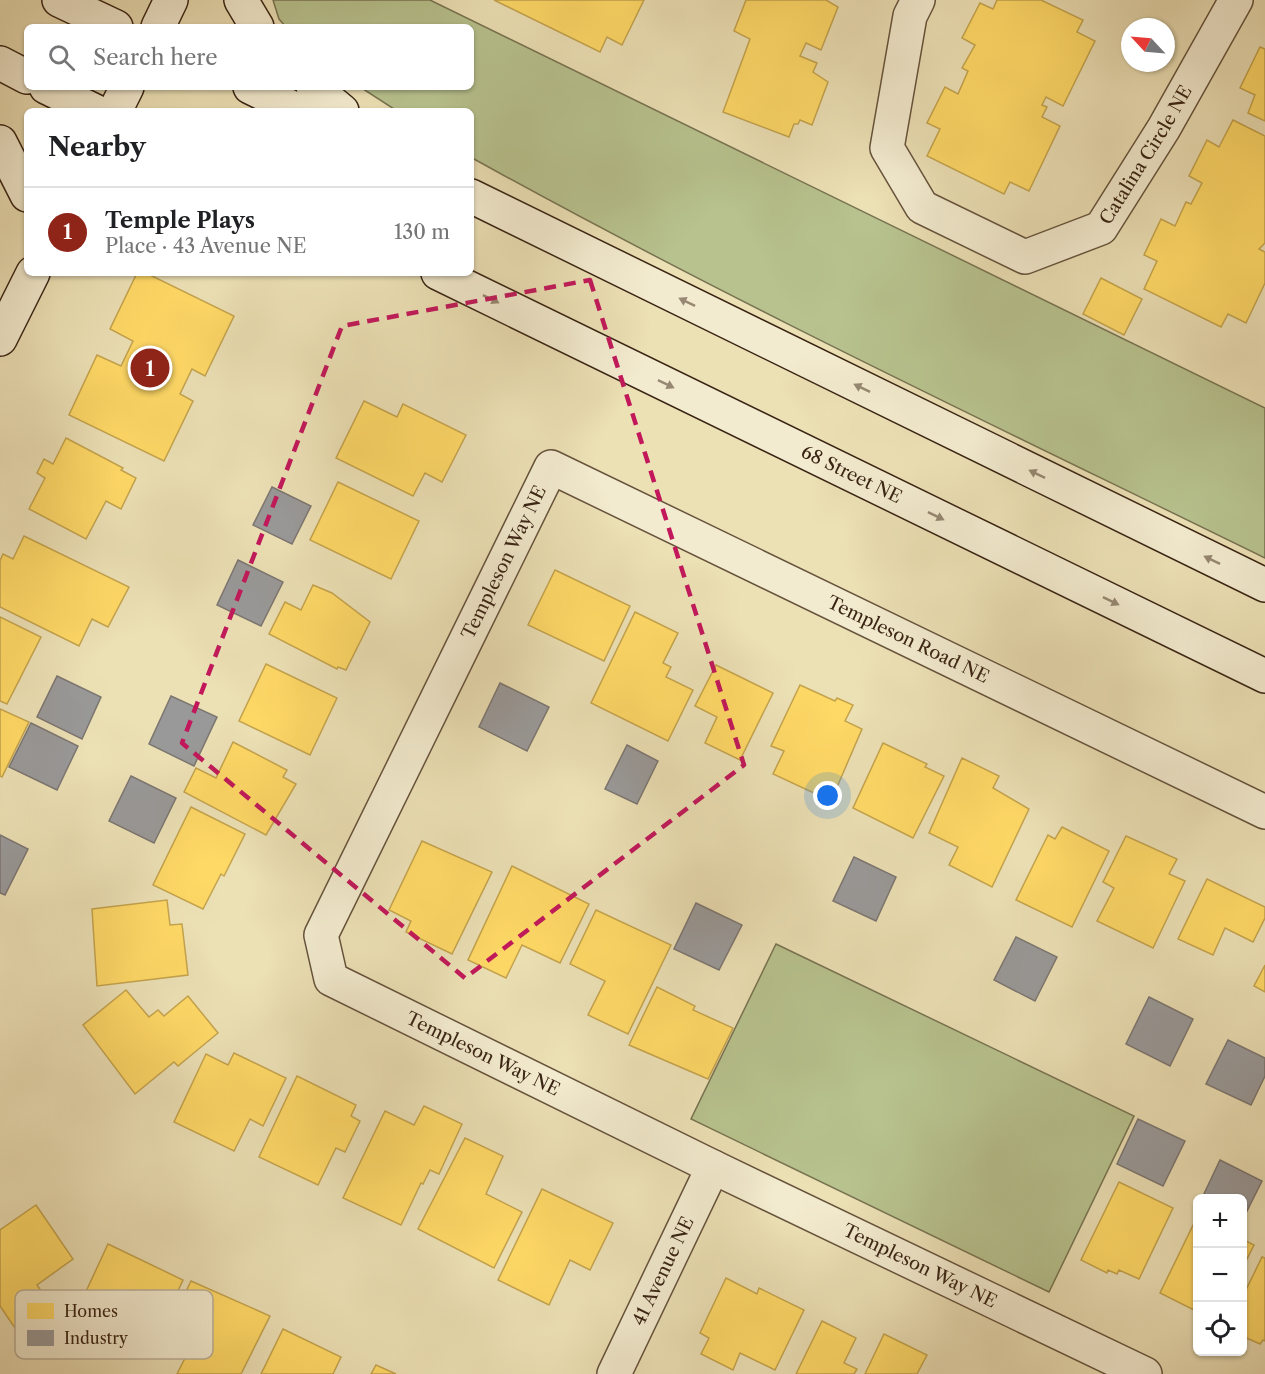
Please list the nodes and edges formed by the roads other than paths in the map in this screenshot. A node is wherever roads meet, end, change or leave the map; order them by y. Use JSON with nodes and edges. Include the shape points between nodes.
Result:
{"nodes":[{"id":1,"x":59,"y":0,"type":"edge"},
{"id":2,"x":171,"y":0,"type":"edge"},
{"id":3,"x":241,"y":0,"type":"edge"},
{"id":4,"x":918,"y":0,"type":"edge"},
{"id":5,"x":1236,"y":0,"type":"edge"},
{"id":6,"x":110,"y":24,"type":"edge"},
{"id":7,"x":159,"y":24,"type":"edge"},
{"id":8,"x":255,"y":24,"type":"edge"},
{"id":9,"x":0,"y":63,"type":"edge"},
{"id":10,"x":24,"y":75,"type":"edge"},
{"id":11,"x":52,"y":90,"type":"edge"},
{"id":12,"x":126,"y":90,"type":"edge"},
{"id":13,"x":256,"y":90,"type":"edge"},
{"id":14,"x":317,"y":90,"type":"edge"},
{"id":15,"x":89,"y":108,"type":"edge"},
{"id":16,"x":116,"y":108,"type":"edge"},
{"id":17,"x":293,"y":108,"type":"edge"},
{"id":18,"x":338,"y":108,"type":"edge"},
{"id":19,"x":0,"y":142,"type":"edge"},
{"id":20,"x":24,"y":189,"type":"edge"},
{"id":21,"x":474,"y":197,"type":"edge"},
{"id":22,"x":32,"y":276,"type":"edge"},
{"id":23,"x":444,"y":276,"type":"edge"},
{"id":24,"x":0,"y":339,"type":"edge"},
{"id":25,"x":551,"y":467,"type":"joint"},
{"id":26,"x":1265,"y":585,"type":"edge"},
{"id":27,"x":1265,"y":676,"type":"edge"},
{"id":28,"x":1265,"y":812,"type":"edge"},
{"id":29,"x":713,"y":1167,"type":"junction"},
{"id":30,"x":614,"y":1374,"type":"edge"},
{"id":31,"x":1145,"y":1374,"type":"edge"}],
"edges":[{"from":1,"to":6,"type":"street"},
{"from":2,"to":7,"type":"street"},
{"from":3,"to":8,"type":"street"},
{"from":4,"to":5,"type":"street","name":"Catalina Circle NE","via":[[910,16],[887,148],[922,207],[1025,257],[1101,228],[1164,128]]},
{"from":9,"to":10,"type":"street"},
{"from":11,"to":15,"type":"street"},
{"from":12,"to":16,"type":"street"},
{"from":13,"to":17,"type":"street"},
{"from":14,"to":18,"type":"street"},
{"from":19,"to":20,"type":"street"},
{"from":26,"to":21,"type":"street","one_way":true},
{"from":22,"to":24,"type":"street"},
{"from":23,"to":27,"type":"street","name":"68 Street NE","one_way":true},
{"from":25,"to":28,"type":"street","name":"Templeson Road NE"},
{"from":25,"to":29,"type":"street","name":"Templeson Way NE","via":[[321,935],[331,979]]},
{"from":29,"to":30,"type":"street","name":"41 Avenue NE"},
{"from":29,"to":31,"type":"street","name":"Templeson Way NE"}]}
